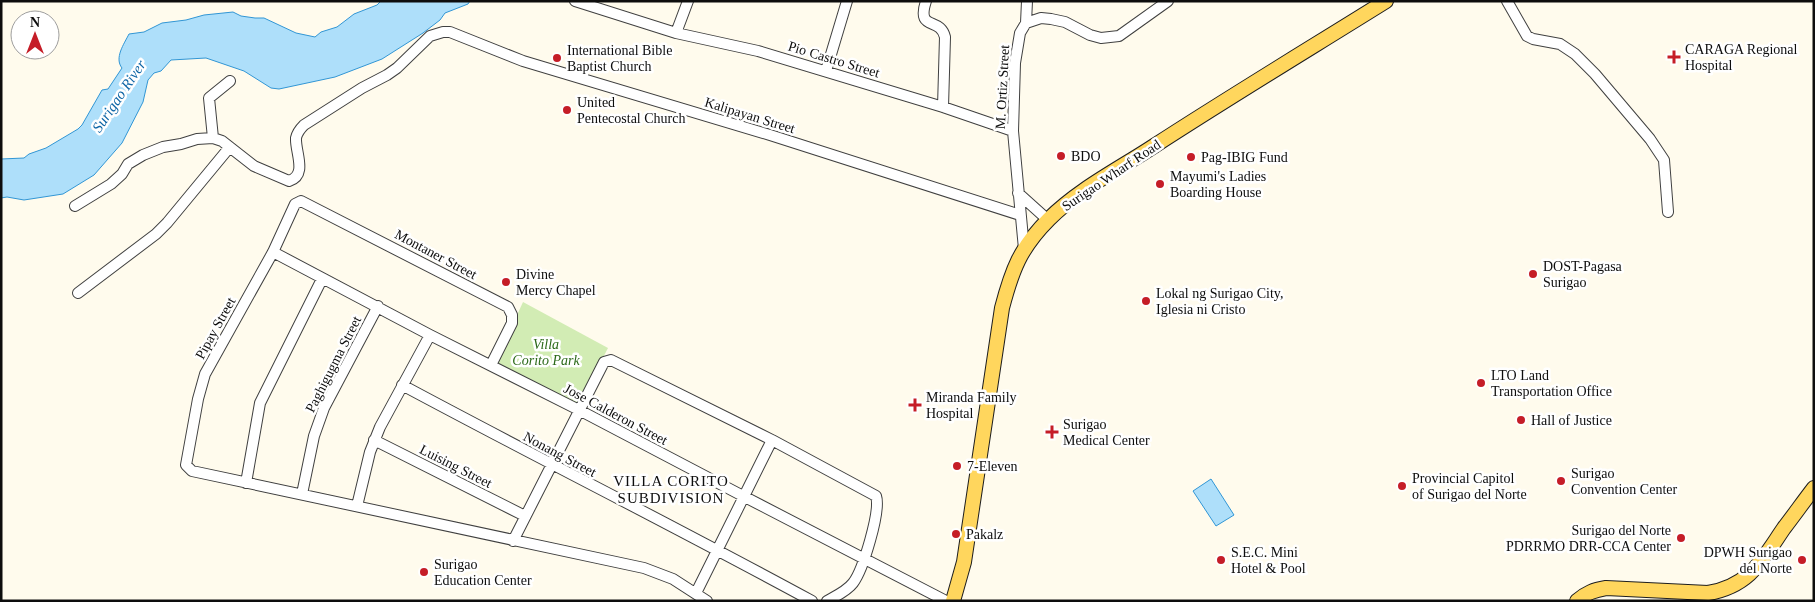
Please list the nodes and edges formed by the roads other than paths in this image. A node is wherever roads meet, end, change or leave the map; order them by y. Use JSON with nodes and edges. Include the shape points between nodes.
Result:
{"nodes":[{"id":1,"x":575,"y":1,"type":"edge"},
{"id":2,"x":688,"y":1,"type":"edge"},
{"id":3,"x":847,"y":1,"type":"edge"},
{"id":4,"x":926,"y":1,"type":"edge"},
{"id":5,"x":1027,"y":1,"type":"edge"},
{"id":6,"x":1168,"y":1,"type":"edge"},
{"id":7,"x":1386,"y":1,"type":"edge"},
{"id":8,"x":1507,"y":1,"type":"edge"},
{"id":9,"x":1026,"y":23,"type":"junction"},
{"id":10,"x":676,"y":33,"type":"junction"},
{"id":11,"x":826,"y":71,"type":"junction"},
{"id":12,"x":230,"y":81,"type":"dead end"},
{"id":13,"x":943,"y":107,"type":"junction"},
{"id":14,"x":1013,"y":131,"type":"junction"},
{"id":15,"x":213,"y":138,"type":"junction"},
{"id":16,"x":229,"y":148,"type":"junction"},
{"id":17,"x":1018,"y":193,"type":"junction"},
{"id":18,"x":295,"y":204,"type":"joint"},
{"id":19,"x":75,"y":206,"type":"dead end"},
{"id":20,"x":1668,"y":212,"type":"dead end"},
{"id":21,"x":1020,"y":215,"type":"junction"},
{"id":22,"x":1048,"y":220,"type":"junction"},
{"id":23,"x":1024,"y":249,"type":"junction"},
{"id":24,"x":273,"y":252,"type":"junction"},
{"id":25,"x":322,"y":279,"type":"junction"},
{"id":26,"x":78,"y":293,"type":"dead end"},
{"id":27,"x":378,"y":306,"type":"junction"},
{"id":28,"x":430,"y":335,"type":"junction"},
{"id":29,"x":491,"y":365,"type":"junction"},
{"id":30,"x":402,"y":385,"type":"junction"},
{"id":31,"x":580,"y":410,"type":"junction"},
{"id":32,"x":374,"y":440,"type":"junction"},
{"id":33,"x":772,"y":440,"type":"junction"},
{"id":34,"x":551,"y":465,"type":"junction"},
{"id":35,"x":246,"y":483,"type":"junction"},
{"id":36,"x":1814,"y":488,"type":"edge"},
{"id":37,"x":302,"y":494,"type":"junction"},
{"id":38,"x":743,"y":496,"type":"junction"},
{"id":39,"x":356,"y":506,"type":"junction"},
{"id":40,"x":525,"y":516,"type":"junction"},
{"id":41,"x":513,"y":540,"type":"junction"},
{"id":42,"x":717,"y":549,"type":"junction"},
{"id":43,"x":864,"y":559,"type":"junction"},
{"id":44,"x":696,"y":593,"type":"junction"},
{"id":45,"x":707,"y":601,"type":"edge"},
{"id":46,"x":812,"y":601,"type":"edge"},
{"id":47,"x":827,"y":601,"type":"edge"},
{"id":48,"x":946,"y":601,"type":"edge"},
{"id":49,"x":954,"y":601,"type":"edge"},
{"id":50,"x":1577,"y":601,"type":"edge"}],
"edges":[{"from":1,"to":10,"type":"street","name":"Pio Castro Street"},
{"from":2,"to":10,"type":"street"},
{"from":3,"to":11,"type":"street"},
{"from":4,"to":13,"type":"street","via":[[923,17],[940,27],[945,37]]},
{"from":5,"to":9,"type":"street","name":"M. Ortiz Street"},
{"from":6,"to":9,"type":"street","via":[[1118,36],[1110,38],[1090,35],[1051,18]]},
{"from":7,"to":22,"type":"main road","name":"Surigao Wharf Road","via":[[1110,173]]},
{"from":8,"to":20,"type":"street","via":[[1527,36],[1560,44],[1575,54],[1596,74],[1650,139],[1664,160]]},
{"from":9,"to":14,"type":"street","name":"M. Ortiz Street","via":[[1018,43]]},
{"from":10,"to":11,"type":"street","name":"Pio Castro Street","via":[[758,51]]},
{"from":11,"to":13,"type":"street","name":"Pio Castro Street"},
{"from":12,"to":15,"type":"street","via":[[209,98]]},
{"from":13,"to":14,"type":"street","name":"Pio Castro Street"},
{"from":14,"to":17,"type":"street","name":"M. Ortiz Street"},
{"from":15,"to":16,"type":"street"},
{"from":15,"to":19,"type":"street","via":[[197,139],[143,154],[128,164],[111,184]]},
{"from":16,"to":21,"type":"street","name":"Kalipayan Street","via":[[254,166],[289,181],[294,180],[300,158],[297,132],[304,125],[387,75],[430,36],[443,32],[458,34],[523,61]]},
{"from":16,"to":26,"type":"street","via":[[156,234]]},
{"from":17,"to":21,"type":"street","name":"M. Ortiz Street"},
{"from":17,"to":22,"type":"street"},
{"from":18,"to":24,"type":"street","name":"Pipay Street"},
{"from":18,"to":29,"type":"street","name":"Montaner Street","via":[[306,201],[508,307],[512,323]]},
{"from":21,"to":23,"type":"street","name":"M. Ortiz Street"},
{"from":22,"to":23,"type":"main road","name":"Surigao Wharf Road"},
{"from":23,"to":49,"type":"main road","name":"Surigao Wharf Road","via":[[1011,275],[1002,308],[964,562]]},
{"from":24,"to":25,"type":"street","name":"Jose Calderon Street"},
{"from":24,"to":35,"type":"street","name":"Pipay Street","via":[[208,369],[201,386],[186,460],[188,469],[192,471]]},
{"from":25,"to":27,"type":"street","name":"Jose Calderon Street"},
{"from":25,"to":35,"type":"street","via":[[260,403]]},
{"from":27,"to":28,"type":"street","name":"Jose Calderon Street"},
{"from":27,"to":37,"type":"street","name":"Paghigugma Street","via":[[324,408],[314,436]]},
{"from":28,"to":29,"type":"street","name":"Jose Calderon Street"},
{"from":28,"to":30,"type":"street"},
{"from":29,"to":31,"type":"street","name":"Jose Calderon Street"},
{"from":30,"to":32,"type":"street"},
{"from":30,"to":34,"type":"street","name":"Nonang Street"},
{"from":31,"to":33,"type":"street","via":[[604,362],[611,360]]},
{"from":31,"to":34,"type":"street"},
{"from":31,"to":38,"type":"street","name":"Jose Calderon Street"},
{"from":32,"to":39,"type":"street"},
{"from":32,"to":40,"type":"street","name":"Luising Street"},
{"from":33,"to":38,"type":"street"},
{"from":33,"to":43,"type":"street","via":[[876,496],[878,508]]},
{"from":34,"to":40,"type":"street"},
{"from":34,"to":42,"type":"street","name":"Nonang Street"},
{"from":35,"to":37,"type":"street"},
{"from":36,"to":50,"type":"main road","via":[[1764,559],[1749,575],[1732,586],[1708,593],[1606,588],[1586,594]]},
{"from":37,"to":39,"type":"street"},
{"from":38,"to":42,"type":"street"},
{"from":38,"to":43,"type":"street","name":"Jose Calderon Street"},
{"from":39,"to":41,"type":"street"},
{"from":40,"to":41,"type":"street"},
{"from":41,"to":44,"type":"street","via":[[644,568],[673,579]]},
{"from":42,"to":44,"type":"street"},
{"from":42,"to":46,"type":"street","name":"Nonang Street"},
{"from":43,"to":47,"type":"street","via":[[852,585]]},
{"from":43,"to":48,"type":"street","name":"Jose Calderon Street"},
{"from":44,"to":45,"type":"street"}]}
